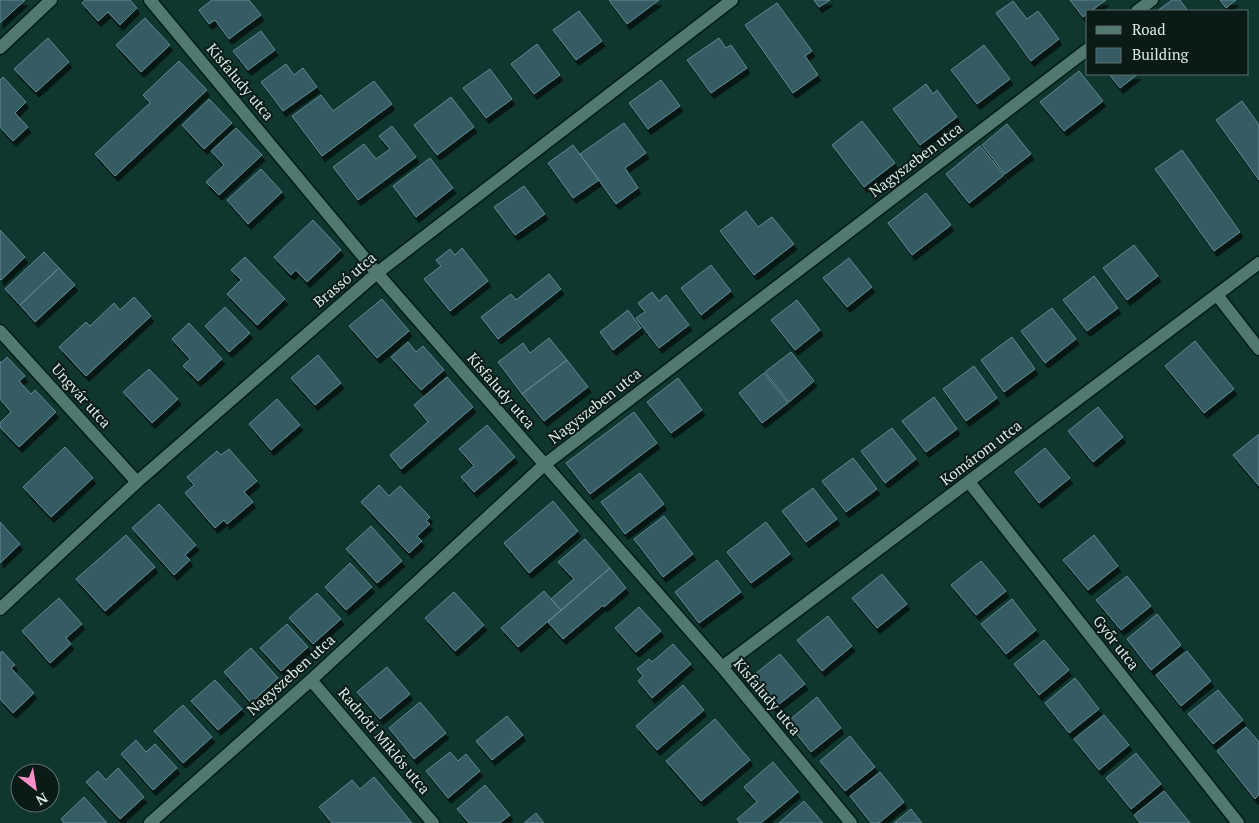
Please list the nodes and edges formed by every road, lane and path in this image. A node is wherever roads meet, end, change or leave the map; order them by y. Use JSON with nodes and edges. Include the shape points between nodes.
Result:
{"nodes":[{"id":1,"x":52,"y":0,"type":"edge"},
{"id":2,"x":150,"y":0,"type":"edge"},
{"id":3,"x":732,"y":0,"type":"edge"},
{"id":4,"x":1152,"y":0,"type":"edge"},
{"id":5,"x":1138,"y":10,"type":"edge"},
{"id":6,"x":0,"y":48,"type":"edge"},
{"id":7,"x":1086,"y":51,"type":"edge"},
{"id":8,"x":1259,"y":263,"type":"edge"},
{"id":9,"x":377,"y":273,"type":"junction"},
{"id":10,"x":1217,"y":295,"type":"junction"},
{"id":11,"x":0,"y":331,"type":"edge"},
{"id":12,"x":1259,"y":349,"type":"edge"},
{"id":13,"x":544,"y":465,"type":"junction"},
{"id":14,"x":137,"y":482,"type":"junction"},
{"id":15,"x":969,"y":482,"type":"junction"},
{"id":16,"x":0,"y":609,"type":"edge"},
{"id":17,"x":722,"y":667,"type":"junction"},
{"id":18,"x":311,"y":680,"type":"junction"},
{"id":19,"x":150,"y":823,"type":"edge"},
{"id":20,"x":432,"y":823,"type":"edge"},
{"id":21,"x":851,"y":823,"type":"edge"},
{"id":22,"x":1238,"y":823,"type":"edge"}],
"edges":[{"from":1,"to":6,"type":"street"},
{"from":2,"to":9,"type":"street","name":"Kisfaludy utca"},
{"from":3,"to":9,"type":"street","name":"Brassó utca"},
{"from":4,"to":5,"type":"street"},
{"from":7,"to":13,"type":"street","name":"Nagyszeben utca"},
{"from":8,"to":10,"type":"street","name":"Komárom utca"},
{"from":9,"to":13,"type":"street","name":"Kisfaludy utca"},
{"from":9,"to":14,"type":"street","name":"Brassó utca"},
{"from":10,"to":12,"type":"street"},
{"from":10,"to":15,"type":"street","name":"Komárom utca"},
{"from":11,"to":14,"type":"street","name":"Ungvár utca"},
{"from":13,"to":17,"type":"street","name":"Kisfaludy utca"},
{"from":13,"to":18,"type":"street","name":"Nagyszeben utca"},
{"from":14,"to":16,"type":"street","name":"Brassó utca"},
{"from":15,"to":17,"type":"street","name":"Komárom utca"},
{"from":15,"to":22,"type":"street","name":"Győr utca"},
{"from":17,"to":21,"type":"street","name":"Kisfaludy utca"},
{"from":18,"to":19,"type":"street","name":"Nagyszeben utca"},
{"from":18,"to":20,"type":"street","name":"Radnóti Miklós utca"}]}
